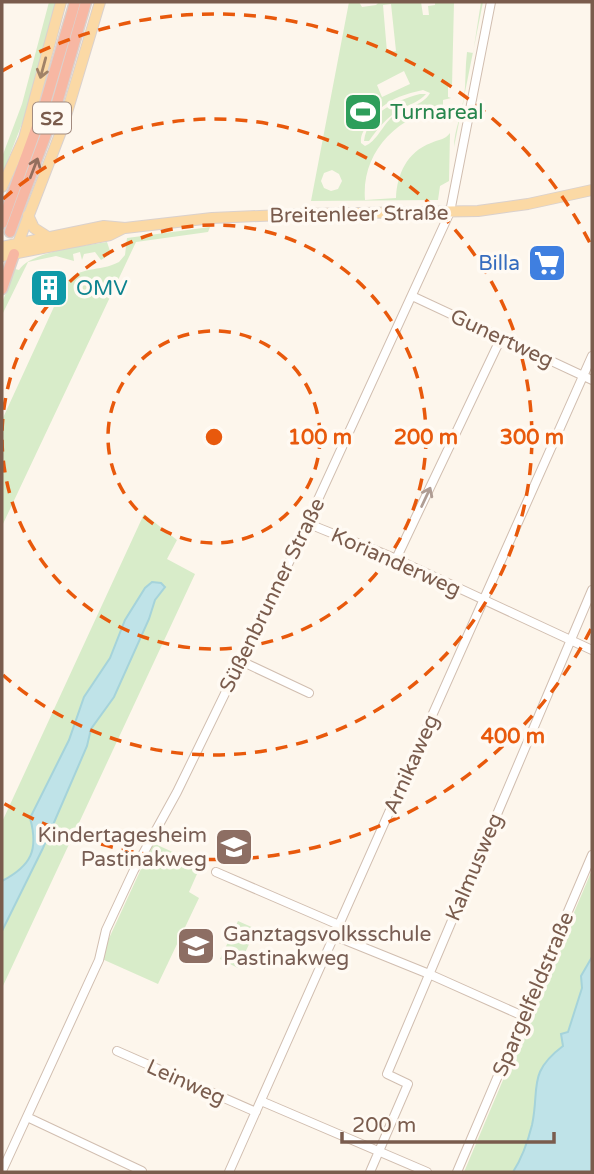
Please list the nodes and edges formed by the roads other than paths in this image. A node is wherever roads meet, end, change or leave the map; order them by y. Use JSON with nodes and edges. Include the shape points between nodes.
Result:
{"nodes":[{"id":1,"x":61,"y":2,"type":"edge"},
{"id":2,"x":75,"y":2,"type":"edge"},
{"id":3,"x":86,"y":2,"type":"edge"},
{"id":4,"x":100,"y":2,"type":"edge"},
{"id":5,"x":491,"y":2,"type":"edge"},
{"id":6,"x":2,"y":187,"type":"edge"},
{"id":7,"x":592,"y":190,"type":"edge"},
{"id":8,"x":450,"y":212,"type":"junction"},
{"id":9,"x":27,"y":215,"type":"junction"},
{"id":10,"x":2,"y":223,"type":"edge"},
{"id":11,"x":125,"y":228,"type":"junction"},
{"id":12,"x":10,"y":232,"type":"dead end"},
{"id":13,"x":49,"y":237,"type":"junction"},
{"id":14,"x":2,"y":249,"type":"edge"},
{"id":15,"x":16,"y":249,"type":"junction"},
{"id":16,"x":2,"y":289,"type":"edge"},
{"id":17,"x":412,"y":296,"type":"junction"},
{"id":18,"x":501,"y":338,"type":"junction"},
{"id":19,"x":592,"y":356,"type":"edge"},
{"id":20,"x":583,"y":376,"type":"junction"},
{"id":21,"x":592,"y":380,"type":"edge"},
{"id":22,"x":307,"y":523,"type":"junction"},
{"id":23,"x":397,"y":559,"type":"junction"},
{"id":24,"x":592,"y":590,"type":"edge"},
{"id":25,"x":484,"y":601,"type":"junction"},
{"id":26,"x":571,"y":640,"type":"junction"},
{"id":27,"x":592,"y":650,"type":"edge"},
{"id":28,"x":241,"y":661,"type":"junction"},
{"id":29,"x":309,"y":693,"type":"dead end"},
{"id":30,"x":592,"y":856,"type":"edge"},
{"id":31,"x":216,"y":872,"type":"dead end"},
{"id":32,"x":339,"y":925,"type":"junction"},
{"id":33,"x":335,"y":936,"type":"junction"},
{"id":34,"x":429,"y":974,"type":"junction"},
{"id":35,"x":523,"y":1016,"type":"junction"},
{"id":36,"x":117,"y":1051,"type":"dead end"},
{"id":37,"x":261,"y":1101,"type":"junction"},
{"id":38,"x":256,"y":1112,"type":"junction"},
{"id":39,"x":27,"y":1117,"type":"junction"},
{"id":40,"x":379,"y":1151,"type":"junction"},
{"id":41,"x":2,"y":1171,"type":"edge"},
{"id":42,"x":142,"y":1171,"type":"edge"},
{"id":43,"x":229,"y":1172,"type":"edge"},
{"id":44,"x":370,"y":1172,"type":"edge"},
{"id":45,"x":427,"y":1172,"type":"edge"},
{"id":46,"x":457,"y":1172,"type":"edge"}],
"edges":[{"from":1,"to":6,"type":"main road","one_way":true,"via":[[23,138]]},
{"from":2,"to":10,"type":"highway","number":"S2"},
{"from":12,"to":3,"type":"highway","number":"S2","one_way":true,"via":[[55,110]]},
{"from":4,"to":9,"type":"main road","via":[[66,117]]},
{"from":5,"to":8,"type":"street","name":"Süßenbrunner Straße"},
{"from":7,"to":8,"type":"main road","name":"Breitenleer Straße","via":[[528,204]]},
{"from":8,"to":11,"type":"main road","name":"Breitenleer Straße","via":[[233,218]]},
{"from":8,"to":17,"type":"street","name":"Süßenbrunner Straße"},
{"from":9,"to":13,"type":"main road","via":[[34,228]]},
{"from":9,"to":15,"type":"main road"},
{"from":11,"to":13,"type":"main road","name":"Breitenleer Straße","via":[[104,226]]},
{"from":11,"to":15,"type":"main road","name":"Breitenleer Straße","via":[[110,235]]},
{"from":13,"to":15,"type":"main road","name":"Breitenleer Straße"},
{"from":14,"to":15,"type":"main road","name":"Breitenleer Straße"},
{"from":15,"to":16,"type":"highway"},
{"from":17,"to":18,"type":"street","name":"Gunertweg"},
{"from":17,"to":22,"type":"street","name":"Süßenbrunner Straße"},
{"from":18,"to":20,"type":"street","name":"Gunertweg"},
{"from":23,"to":18,"type":"street","one_way":true},
{"from":19,"to":20,"type":"street","name":"Arnikaweg"},
{"from":20,"to":21,"type":"street","name":"Gunertweg"},
{"from":20,"to":25,"type":"street","name":"Arnikaweg"},
{"from":22,"to":23,"type":"street","name":"Korianderweg"},
{"from":22,"to":28,"type":"street","name":"Süßenbrunner Straße"},
{"from":23,"to":25,"type":"street","name":"Korianderweg"},
{"from":24,"to":26,"type":"street","name":"Kalmusweg"},
{"from":25,"to":26,"type":"street","name":"Korianderweg"},
{"from":25,"to":32,"type":"street","name":"Arnikaweg"},
{"from":26,"to":27,"type":"street","name":"Korianderweg"},
{"from":26,"to":34,"type":"street","name":"Kalmusweg"},
{"from":28,"to":29,"type":"street"},
{"from":28,"to":39,"type":"street","name":"Süßenbrunner Straße","via":[[134,870],[106,930],[99,960]]},
{"from":30,"to":35,"type":"street","name":"Spargelfeldstraße"},
{"from":31,"to":32,"type":"street"},
{"from":32,"to":33,"type":"street","name":"Arnikaweg"},
{"from":33,"to":34,"type":"street"},
{"from":33,"to":37,"type":"street","name":"Arnikaweg"},
{"from":34,"to":35,"type":"street"},
{"from":34,"to":40,"type":"street","name":"Kalmusweg","via":[[387,1074],[408,1083]]},
{"from":35,"to":46,"type":"street","name":"Spargelfeldstraße"},
{"from":36,"to":38,"type":"street","name":"Leinweg"},
{"from":37,"to":38,"type":"street","name":"Arnikaweg"},
{"from":37,"to":40,"type":"street"},
{"from":38,"to":43,"type":"street","name":"Arnikaweg"},
{"from":39,"to":41,"type":"street","name":"Süßenbrunner Straße"},
{"from":39,"to":42,"type":"street"},
{"from":40,"to":44,"type":"street","name":"Kalmusweg"},
{"from":40,"to":45,"type":"street"}]}
